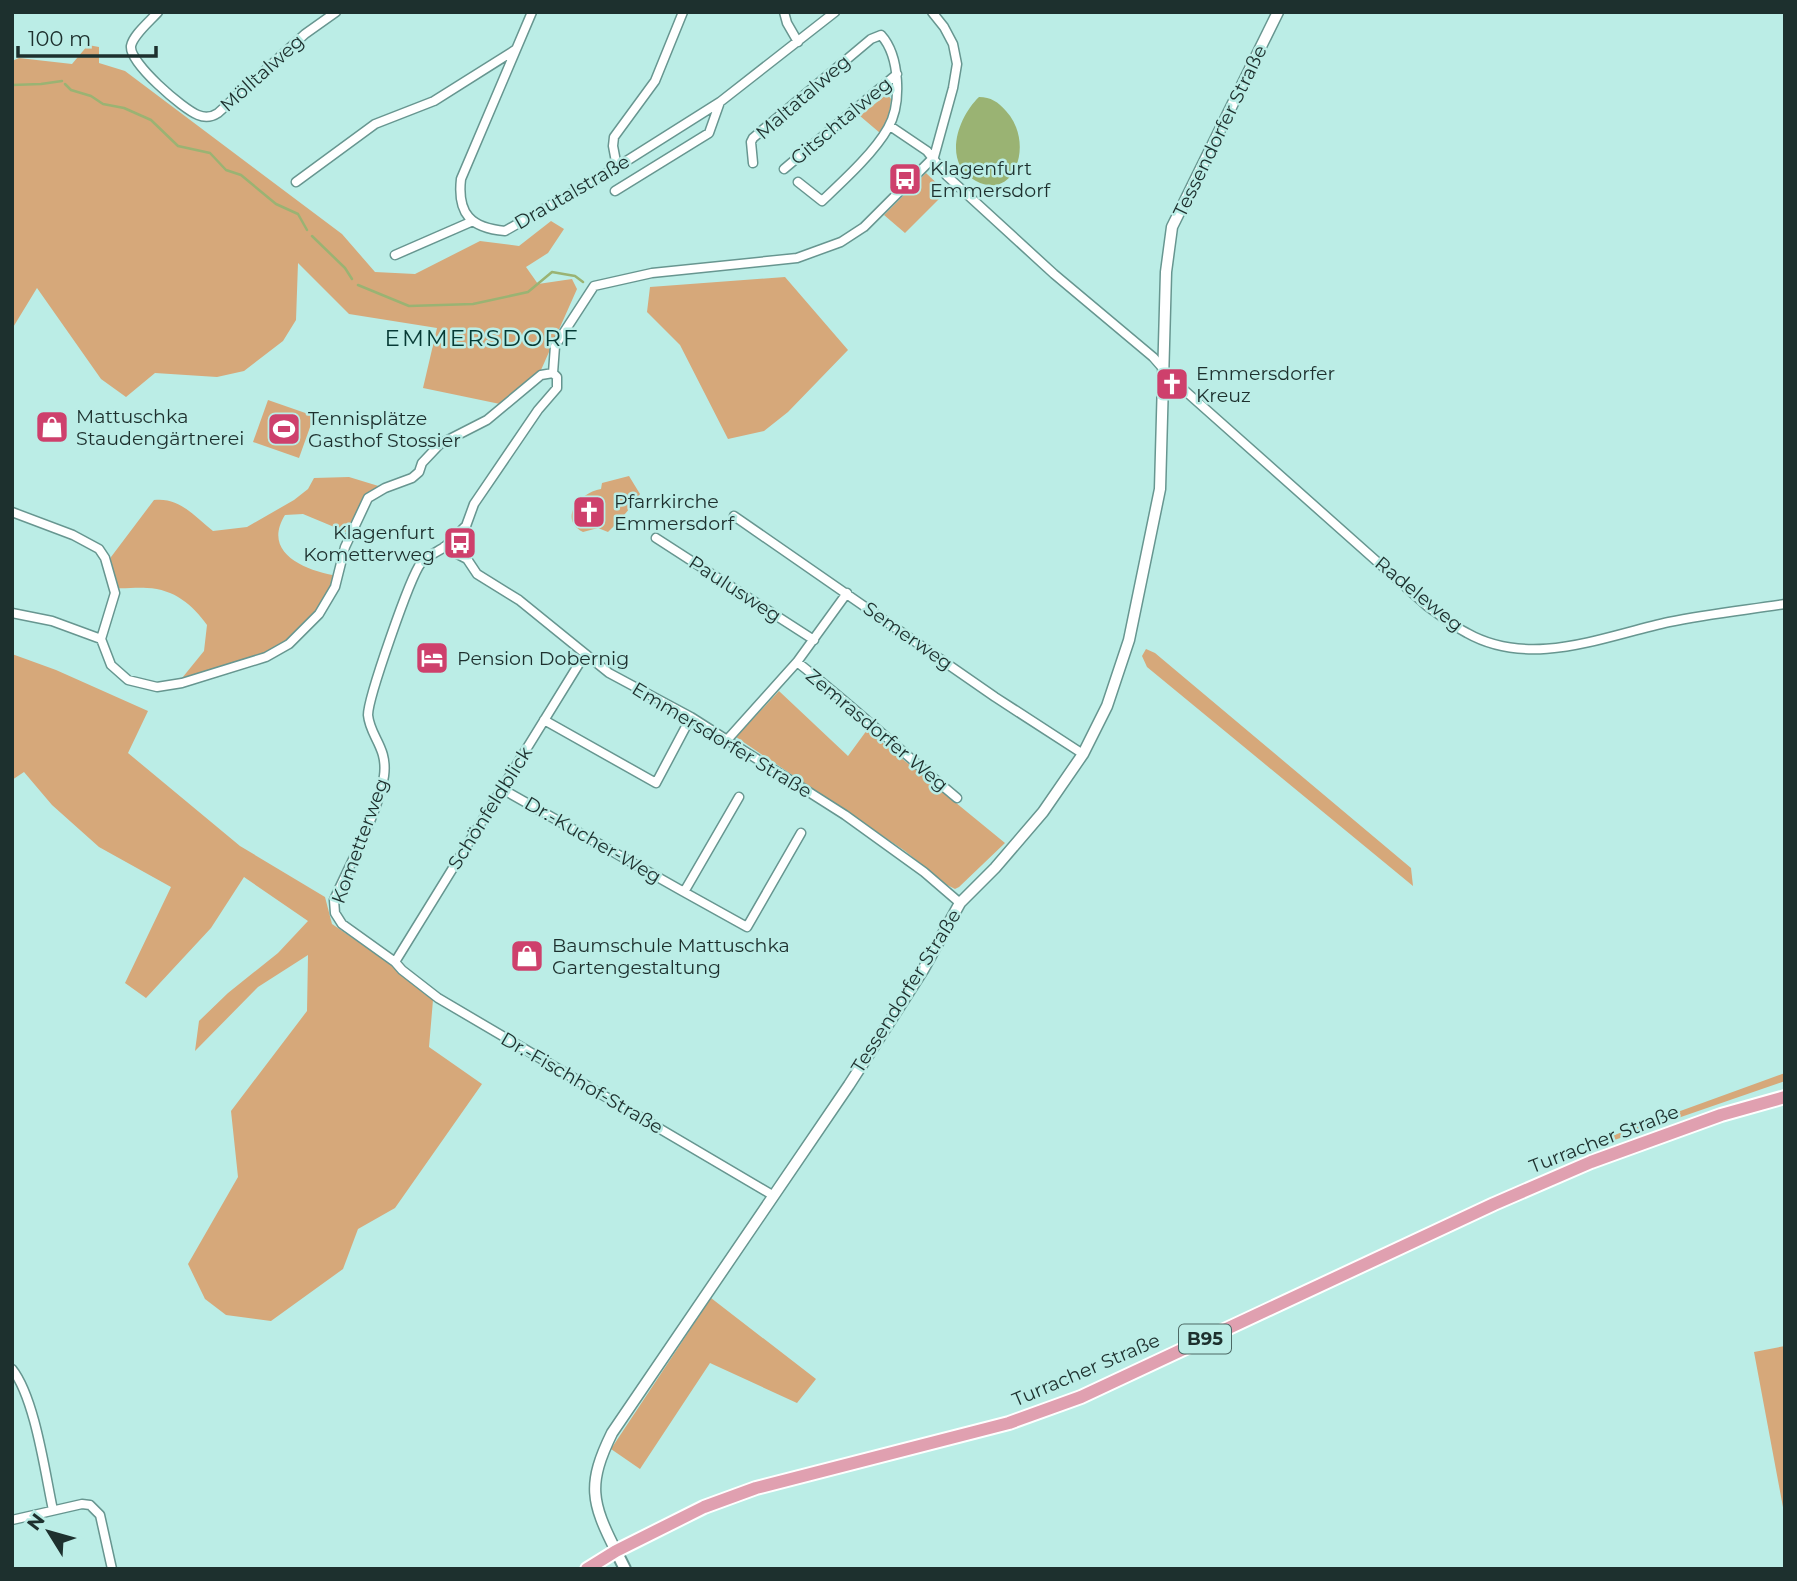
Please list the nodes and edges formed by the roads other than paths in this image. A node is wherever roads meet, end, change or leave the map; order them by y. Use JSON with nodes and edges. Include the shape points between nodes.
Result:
{"nodes":[{"id":1,"x":158,"y":12,"type":"edge"},
{"id":2,"x":336,"y":12,"type":"edge"},
{"id":3,"x":532,"y":12,"type":"edge"},
{"id":4,"x":683,"y":12,"type":"edge"},
{"id":5,"x":784,"y":12,"type":"edge"},
{"id":6,"x":835,"y":12,"type":"edge"},
{"id":7,"x":1278,"y":12,"type":"edge"},
{"id":8,"x":935,"y":14,"type":"edge"},
{"id":9,"x":798,"y":42,"type":"junction"},
{"id":10,"x":515,"y":50,"type":"junction"},
{"id":11,"x":897,"y":74,"type":"junction"},
{"id":12,"x":720,"y":102,"type":"junction"},
{"id":13,"x":890,"y":127,"type":"junction"},
{"id":14,"x":934,"y":157,"type":"junction"},
{"id":15,"x":753,"y":163,"type":"dead end"},
{"id":16,"x":617,"y":167,"type":"junction"},
{"id":17,"x":785,"y":169,"type":"dead end"},
{"id":18,"x":296,"y":182,"type":"dead end"},
{"id":19,"x":798,"y":182,"type":"dead end"},
{"id":20,"x":615,"y":191,"type":"dead end"},
{"id":21,"x":473,"y":221,"type":"junction"},
{"id":22,"x":395,"y":255,"type":"dead end"},
{"id":23,"x":1162,"y":366,"type":"junction"},
{"id":24,"x":552,"y":373,"type":"junction"},
{"id":25,"x":12,"y":512,"type":"edge"},
{"id":26,"x":734,"y":516,"type":"dead end"},
{"id":27,"x":466,"y":526,"type":"junction"},
{"id":28,"x":656,"y":538,"type":"dead end"},
{"id":29,"x":444,"y":547,"type":"junction"},
{"id":30,"x":467,"y":559,"type":"junction"},
{"id":31,"x":847,"y":593,"type":"junction"},
{"id":32,"x":1785,"y":604,"type":"edge"},
{"id":33,"x":12,"y":613,"type":"edge"},
{"id":34,"x":101,"y":639,"type":"junction"},
{"id":35,"x":814,"y":640,"type":"junction"},
{"id":36,"x":585,"y":654,"type":"junction"},
{"id":37,"x":797,"y":662,"type":"junction"},
{"id":38,"x":691,"y":718,"type":"junction"},
{"id":39,"x":544,"y":720,"type":"junction"},
{"id":40,"x":727,"y":740,"type":"junction"},
{"id":41,"x":1083,"y":754,"type":"junction"},
{"id":42,"x":502,"y":789,"type":"junction"},
{"id":43,"x":738,"y":797,"type":"dead end"},
{"id":44,"x":957,"y":798,"type":"dead end"},
{"id":45,"x":801,"y":833,"type":"dead end"},
{"id":46,"x":684,"y":892,"type":"junction"},
{"id":47,"x":960,"y":903,"type":"junction"},
{"id":48,"x":396,"y":962,"type":"junction"},
{"id":49,"x":1785,"y":1097,"type":"edge"},
{"id":50,"x":774,"y":1196,"type":"junction"},
{"id":51,"x":12,"y":1369,"type":"edge"},
{"id":52,"x":53,"y":1510,"type":"junction"},
{"id":53,"x":12,"y":1520,"type":"edge"},
{"id":54,"x":616,"y":1551,"type":"junction"},
{"id":55,"x":112,"y":1569,"type":"edge"},
{"id":56,"x":587,"y":1569,"type":"edge"},
{"id":57,"x":625,"y":1569,"type":"edge"}],
"edges":[{"from":1,"to":2,"type":"street","name":"Mölltalweg","via":[[131,45],[134,56],[173,97],[207,117],[218,113]]},
{"from":3,"to":10,"type":"street"},
{"from":4,"to":16,"type":"street","via":[[656,80],[614,136]]},
{"from":5,"to":9,"type":"street"},
{"from":6,"to":9,"type":"street","name":"Drautalstraße"},
{"from":7,"to":23,"type":"street","name":"Tessendorfer Straße","via":[[1172,227]]},
{"from":8,"to":14,"type":"street","via":[[953,44],[957,64]]},
{"from":9,"to":12,"type":"street","name":"Drautalstraße"},
{"from":10,"to":18,"type":"street","via":[[434,101],[375,124]]},
{"from":10,"to":21,"type":"street","via":[[461,179],[459,198]]},
{"from":11,"to":13,"type":"street"},
{"from":11,"to":15,"type":"street","name":"Maltatalweg","via":[[889,44],[881,35],[871,40],[753,138]]},
{"from":11,"to":17,"type":"street","name":"Gitschtalweg"},
{"from":12,"to":16,"type":"street","name":"Drautalstraße"},
{"from":12,"to":20,"type":"street","name":"Drautalstraße","via":[[709,133]]},
{"from":13,"to":14,"type":"street"},
{"from":13,"to":19,"type":"street","via":[[822,201]]},
{"from":14,"to":23,"type":"street","via":[[947,176],[1044,265]]},
{"from":14,"to":24,"type":"street","via":[[864,227],[841,242],[797,258],[652,273],[594,286],[555,346]]},
{"from":16,"to":21,"type":"street","name":"Drautalstraße","via":[[505,231],[484,230]]},
{"from":21,"to":22,"type":"street"},
{"from":23,"to":32,"type":"street","name":"Radeleweg","via":[[1427,606],[1490,643],[1542,649],[1576,645],[1668,622]]},
{"from":23,"to":41,"type":"street","name":"Tessendorfer Straße","via":[[1160,489],[1129,640],[1107,706]]},
{"from":24,"to":27,"type":"street","via":[[557,388],[481,493]]},
{"from":24,"to":34,"type":"street","via":[[541,375],[487,420],[440,444],[412,478],[368,498],[345,547],[335,587],[319,614],[289,644],[224,671],[158,687],[128,680],[111,665]]},
{"from":25,"to":34,"type":"street","via":[[99,549],[115,593]]},
{"from":26,"to":31,"type":"street","name":"Semerweg"},
{"from":27,"to":29,"type":"street","name":"Kometterweg"},
{"from":27,"to":30,"type":"street"},
{"from":28,"to":35,"type":"street","name":"Paulusweg"},
{"from":29,"to":30,"type":"street"},
{"from":29,"to":48,"type":"street","name":"Kometterweg","via":[[416,570],[382,661],[368,717],[383,748],[384,779],[334,900],[334,914],[342,924]]},
{"from":30,"to":36,"type":"street","name":"Emmersdorfer Straße","via":[[482,578],[519,600]]},
{"from":31,"to":35,"type":"street"},
{"from":31,"to":41,"type":"street","name":"Semerweg"},
{"from":33,"to":34,"type":"street","via":[[52,621]]},
{"from":35,"to":37,"type":"street"},
{"from":36,"to":38,"type":"street","name":"Emmersdorfer Straße","via":[[609,673]]},
{"from":36,"to":39,"type":"street","name":"Schönfeldblick"},
{"from":37,"to":40,"type":"street"},
{"from":37,"to":44,"type":"street","name":"Zemrasdorfer Weg"},
{"from":38,"to":39,"type":"street","via":[[656,783]]},
{"from":38,"to":40,"type":"street","name":"Emmersdorfer Straße"},
{"from":39,"to":42,"type":"street","name":"Schönfeldblick"},
{"from":40,"to":47,"type":"street","name":"Emmersdorfer Straße","via":[[879,839]]},
{"from":41,"to":47,"type":"street","name":"Tessendorfer Straße","via":[[1043,812]]},
{"from":42,"to":46,"type":"street","name":"Dr.-Kucher-Weg"},
{"from":42,"to":48,"type":"street","name":"Schönfeldblick"},
{"from":43,"to":46,"type":"street","name":"Dr.-Kucher-Weg"},
{"from":45,"to":46,"type":"street","name":"Dr.-Kucher-Weg","via":[[747,927]]},
{"from":47,"to":50,"type":"street","name":"Tessendorfer Straße","via":[[923,970]]},
{"from":48,"to":50,"type":"street","name":"Dr.-Fischhof-Straße","via":[[438,998]]},
{"from":49,"to":54,"type":"main road","name":"Turracher Straße","number":"B95","via":[[1578,1167],[1081,1397],[1009,1423],[755,1488],[704,1507]]},
{"from":50,"to":54,"type":"street","name":"Tessendorfer Straße","via":[[612,1433],[600,1458],[594,1499]]},
{"from":51,"to":52,"type":"street","via":[[30,1408]]},
{"from":52,"to":53,"type":"street"},
{"from":52,"to":55,"type":"street","via":[[82,1504],[95,1508]]},
{"from":54,"to":56,"type":"main road","name":"Turracher Straße","number":"B95"},
{"from":54,"to":57,"type":"main road"}]}
